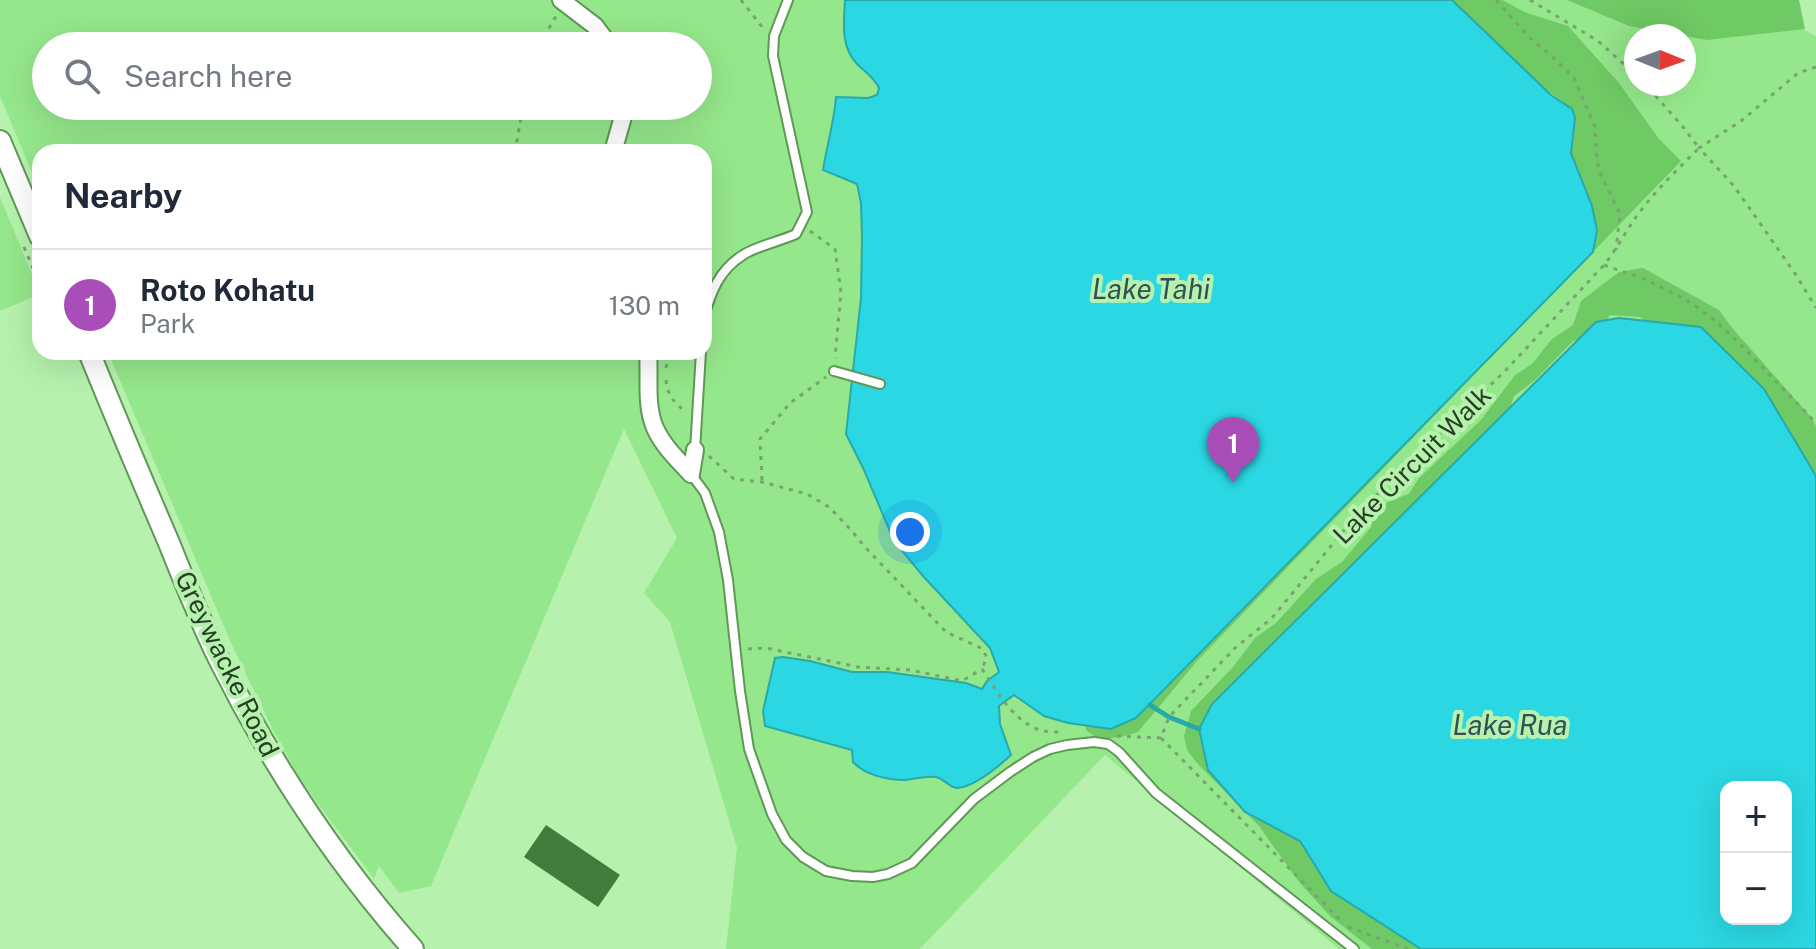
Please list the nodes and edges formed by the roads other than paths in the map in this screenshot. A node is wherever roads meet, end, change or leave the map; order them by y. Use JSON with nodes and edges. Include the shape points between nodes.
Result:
{"nodes":[{"id":1,"x":788,"y":0,"type":"edge"},
{"id":2,"x":562,"y":1,"type":"edge"},
{"id":3,"x":600,"y":32,"type":"edge"},
{"id":4,"x":622,"y":120,"type":"edge"},
{"id":5,"x":0,"y":141,"type":"edge"},
{"id":6,"x":615,"y":144,"type":"edge"},
{"id":7,"x":32,"y":217,"type":"edge"},
{"id":8,"x":712,"y":288,"type":"edge"},
{"id":9,"x":92,"y":360,"type":"edge"},
{"id":10,"x":648,"y":360,"type":"edge"},
{"id":11,"x":701,"y":360,"type":"edge"},
{"id":12,"x":834,"y":371,"type":"road end"},
{"id":13,"x":880,"y":384,"type":"dead end"},
{"id":14,"x":695,"y":450,"type":"joint"},
{"id":15,"x":691,"y":474,"type":"junction"},
{"id":16,"x":413,"y":949,"type":"edge"},
{"id":17,"x":1354,"y":949,"type":"edge"}],
"edges":[{"from":1,"to":8,"type":"lane","via":[[773,56],[807,212],[796,234],[744,254]]},
{"from":2,"to":3,"type":"street"},
{"from":4,"to":6,"type":"street"},
{"from":5,"to":7,"type":"street"},
{"from":9,"to":16,"type":"street","name":"Greywacke Road","via":[[195,606],[248,714],[327,840]]},
{"from":10,"to":15,"type":"street","via":[[654,426]]},
{"from":11,"to":14,"type":"lane"},
{"from":12,"to":13,"type":"lane"},
{"from":14,"to":15,"type":"street"},
{"from":15,"to":17,"type":"lane","via":[[705,493],[719,532],[749,749],[772,814],[803,857],[826,871],[888,874],[912,863],[974,799],[1010,772],[1050,749],[1108,744],[1156,793]]}]}
